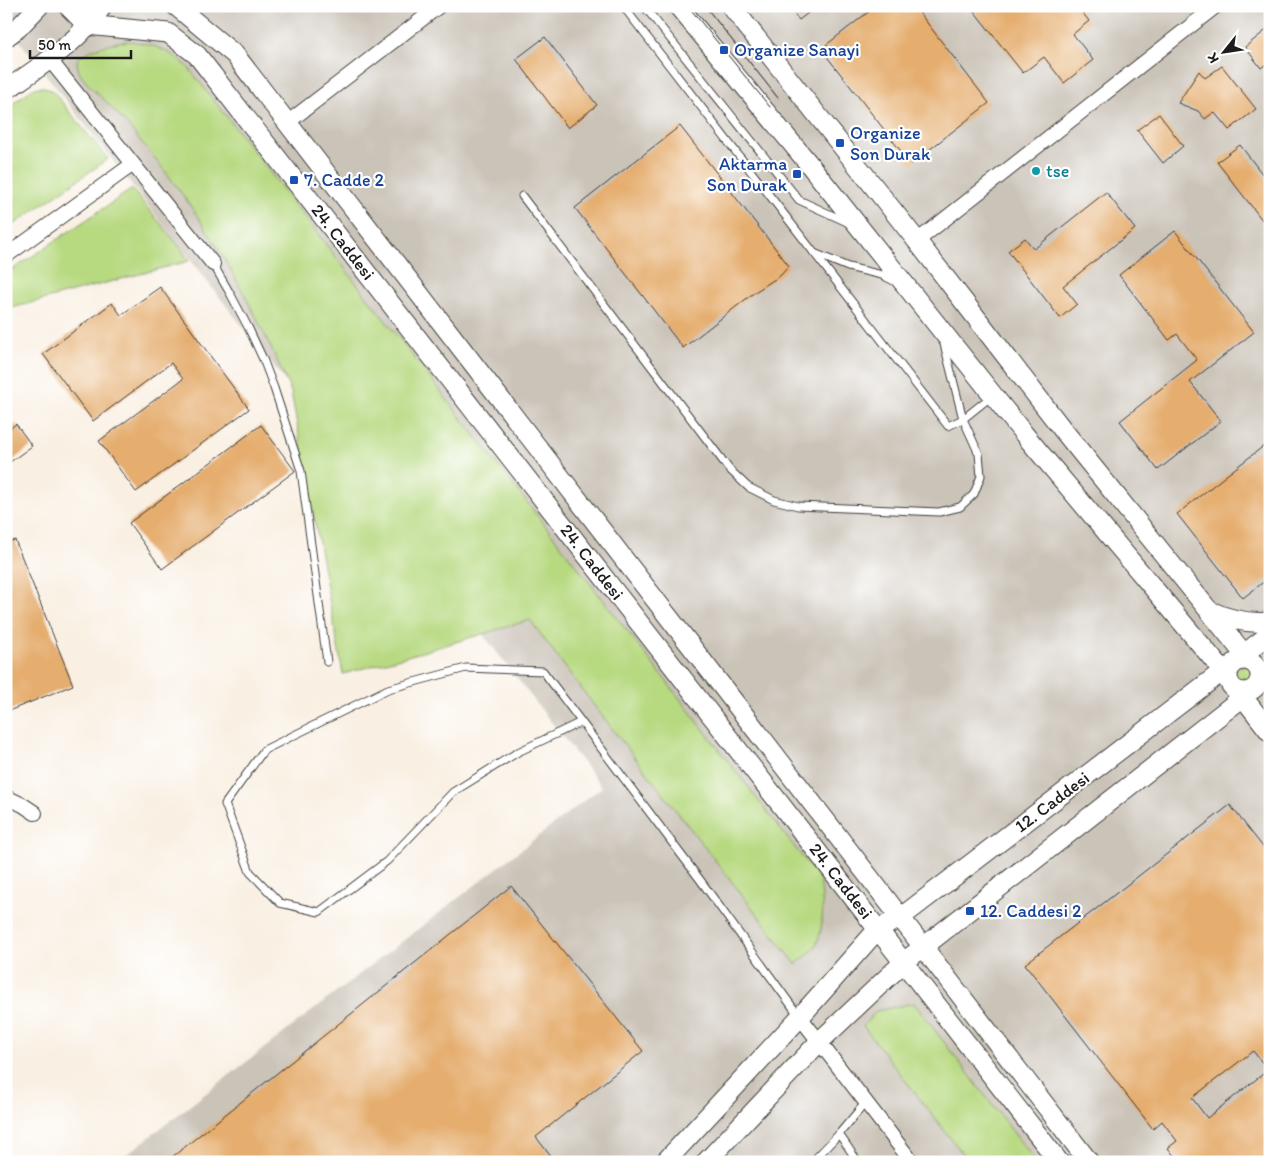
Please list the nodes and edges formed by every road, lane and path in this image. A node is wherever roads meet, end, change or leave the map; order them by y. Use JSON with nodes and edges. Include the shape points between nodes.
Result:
{"nodes":[{"id":1,"x":39,"y":6,"type":"edge"},
{"id":2,"x":68,"y":6,"type":"edge"},
{"id":3,"x":102,"y":6,"type":"edge"},
{"id":4,"x":176,"y":6,"type":"edge"},
{"id":5,"x":439,"y":6,"type":"edge"},
{"id":6,"x":622,"y":6,"type":"edge"},
{"id":7,"x":644,"y":6,"type":"edge"},
{"id":8,"x":678,"y":6,"type":"edge"},
{"id":9,"x":731,"y":6,"type":"edge"},
{"id":10,"x":1216,"y":6,"type":"edge"},
{"id":11,"x":87,"y":25,"type":"junction"},
{"id":12,"x":6,"y":37,"type":"edge"},
{"id":13,"x":50,"y":60,"type":"junction"},
{"id":14,"x":6,"y":90,"type":"edge"},
{"id":15,"x":287,"y":123,"type":"junction"},
{"id":16,"x":133,"y":164,"type":"junction"},
{"id":17,"x":522,"y":196,"type":"dead end"},
{"id":18,"x":860,"y":228,"type":"junction"},
{"id":19,"x":917,"y":240,"type":"junction"},
{"id":20,"x":814,"y":253,"type":"junction"},
{"id":21,"x":6,"y":256,"type":"edge"},
{"id":22,"x":213,"y":264,"type":"joint"},
{"id":23,"x":910,"y":290,"type":"junction"},
{"id":24,"x":941,"y":329,"type":"junction"},
{"id":25,"x":993,"y":395,"type":"junction"},
{"id":26,"x":963,"y":419,"type":"junction"},
{"id":27,"x":1209,"y":610,"type":"junction"},
{"id":28,"x":1270,"y":622,"type":"edge"},
{"id":29,"x":1270,"y":634,"type":"edge"},
{"id":30,"x":1244,"y":657,"type":"junction"},
{"id":31,"x":327,"y":662,"type":"dead end"},
{"id":32,"x":1225,"y":672,"type":"junction"},
{"id":33,"x":1266,"y":681,"type":"edge"},
{"id":34,"x":1243,"y":695,"type":"junction"},
{"id":35,"x":582,"y":722,"type":"junction"},
{"id":36,"x":1270,"y":732,"type":"edge"},
{"id":37,"x":6,"y":797,"type":"edge"},
{"id":38,"x":35,"y":813,"type":"dead end"},
{"id":39,"x":900,"y":918,"type":"junction"},
{"id":40,"x":878,"y":929,"type":"junction"},
{"id":41,"x":924,"y":947,"type":"junction"},
{"id":42,"x":904,"y":962,"type":"junction"},
{"id":43,"x":800,"y":1017,"type":"junction"},
{"id":44,"x":820,"y":1041,"type":"junction"},
{"id":45,"x":866,"y":1102,"type":"junction"},
{"id":46,"x":839,"y":1134,"type":"junction"},
{"id":47,"x":665,"y":1162,"type":"edge"},
{"id":48,"x":706,"y":1162,"type":"edge"},
{"id":49,"x":812,"y":1162,"type":"edge"},
{"id":50,"x":858,"y":1162,"type":"edge"},
{"id":51,"x":912,"y":1162,"type":"edge"},
{"id":52,"x":1058,"y":1162,"type":"edge"},
{"id":53,"x":1089,"y":1162,"type":"edge"}],
"edges":[{"from":1,"to":12,"type":"street"},
{"from":2,"to":11,"type":"street"},
{"from":3,"to":11,"type":"street"},
{"from":4,"to":15,"type":"street","name":"24. Caddesi","via":[[235,55]]},
{"from":5,"to":15,"type":"street"},
{"from":6,"to":20,"type":"lane"},
{"from":7,"to":18,"type":"lane","via":[[799,200]]},
{"from":8,"to":18,"type":"street"},
{"from":9,"to":19,"type":"street"},
{"from":10,"to":19,"type":"street"},
{"from":11,"to":13,"type":"street"},
{"from":11,"to":40,"type":"street","name":"24. Caddesi","via":[[168,34],[197,55]]},
{"from":13,"to":14,"type":"street"},
{"from":13,"to":16,"type":"street"},
{"from":15,"to":39,"type":"street","name":"24. Caddesi"},
{"from":16,"to":21,"type":"street"},
{"from":16,"to":22,"type":"street"},
{"from":17,"to":26,"type":"lane","via":[[729,469],[748,487],[774,500],[798,506],[938,512],[960,507],[974,494],[981,476],[979,454]]},
{"from":18,"to":23,"type":"street"},
{"from":19,"to":27,"type":"street","via":[[1063,430]]},
{"from":20,"to":23,"type":"lane","via":[[848,267],[882,274]]},
{"from":20,"to":26,"type":"lane","via":[[948,426]]},
{"from":22,"to":31,"type":"lane","via":[[263,359],[301,471]]},
{"from":23,"to":24,"type":"street"},
{"from":24,"to":25,"type":"street"},
{"from":24,"to":26,"type":"lane"},
{"from":25,"to":26,"type":"lane"},
{"from":25,"to":32,"type":"street"},
{"from":27,"to":28,"type":"street","via":[[1233,620]]},
{"from":27,"to":30,"type":"street"},
{"from":29,"to":30,"type":"street"},
{"from":30,"to":32,"type":"street","name":"12. Caddesi"},
{"from":30,"to":33,"type":"street","via":[[1255,664]]},
{"from":32,"to":34,"type":"street","via":[[1229,683]]},
{"from":32,"to":39,"type":"street","name":"12. Caddesi"},
{"from":33,"to":34,"type":"street","name":"12. Caddesi"},
{"from":34,"to":36,"type":"street"},
{"from":34,"to":41,"type":"street","name":"12. Caddesi"},
{"from":35,"to":35,"type":"lane","via":[[543,671],[466,668],[388,689],[264,750],[225,804],[250,872],[280,903],[319,912],[387,861],[453,792],[518,752]]},
{"from":35,"to":43,"type":"lane"},
{"from":37,"to":38,"type":"street"},
{"from":39,"to":40,"type":"street","name":"12. Caddesi"},
{"from":39,"to":41,"type":"street","name":"24. Caddesi"},
{"from":40,"to":42,"type":"street","name":"24. Caddesi"},
{"from":40,"to":43,"type":"street"},
{"from":41,"to":42,"type":"street","name":"12. Caddesi"},
{"from":41,"to":53,"type":"street","name":"24. Caddesi"},
{"from":42,"to":44,"type":"street","name":"12. Caddesi"},
{"from":42,"to":52,"type":"street","name":"24. Caddesi"},
{"from":43,"to":44,"type":"street"},
{"from":43,"to":47,"type":"street"},
{"from":44,"to":45,"type":"street"},
{"from":44,"to":48,"type":"street","name":"12. Caddesi"},
{"from":45,"to":46,"type":"lane"},
{"from":45,"to":51,"type":"street"},
{"from":46,"to":49,"type":"lane"},
{"from":46,"to":50,"type":"lane"}]}
